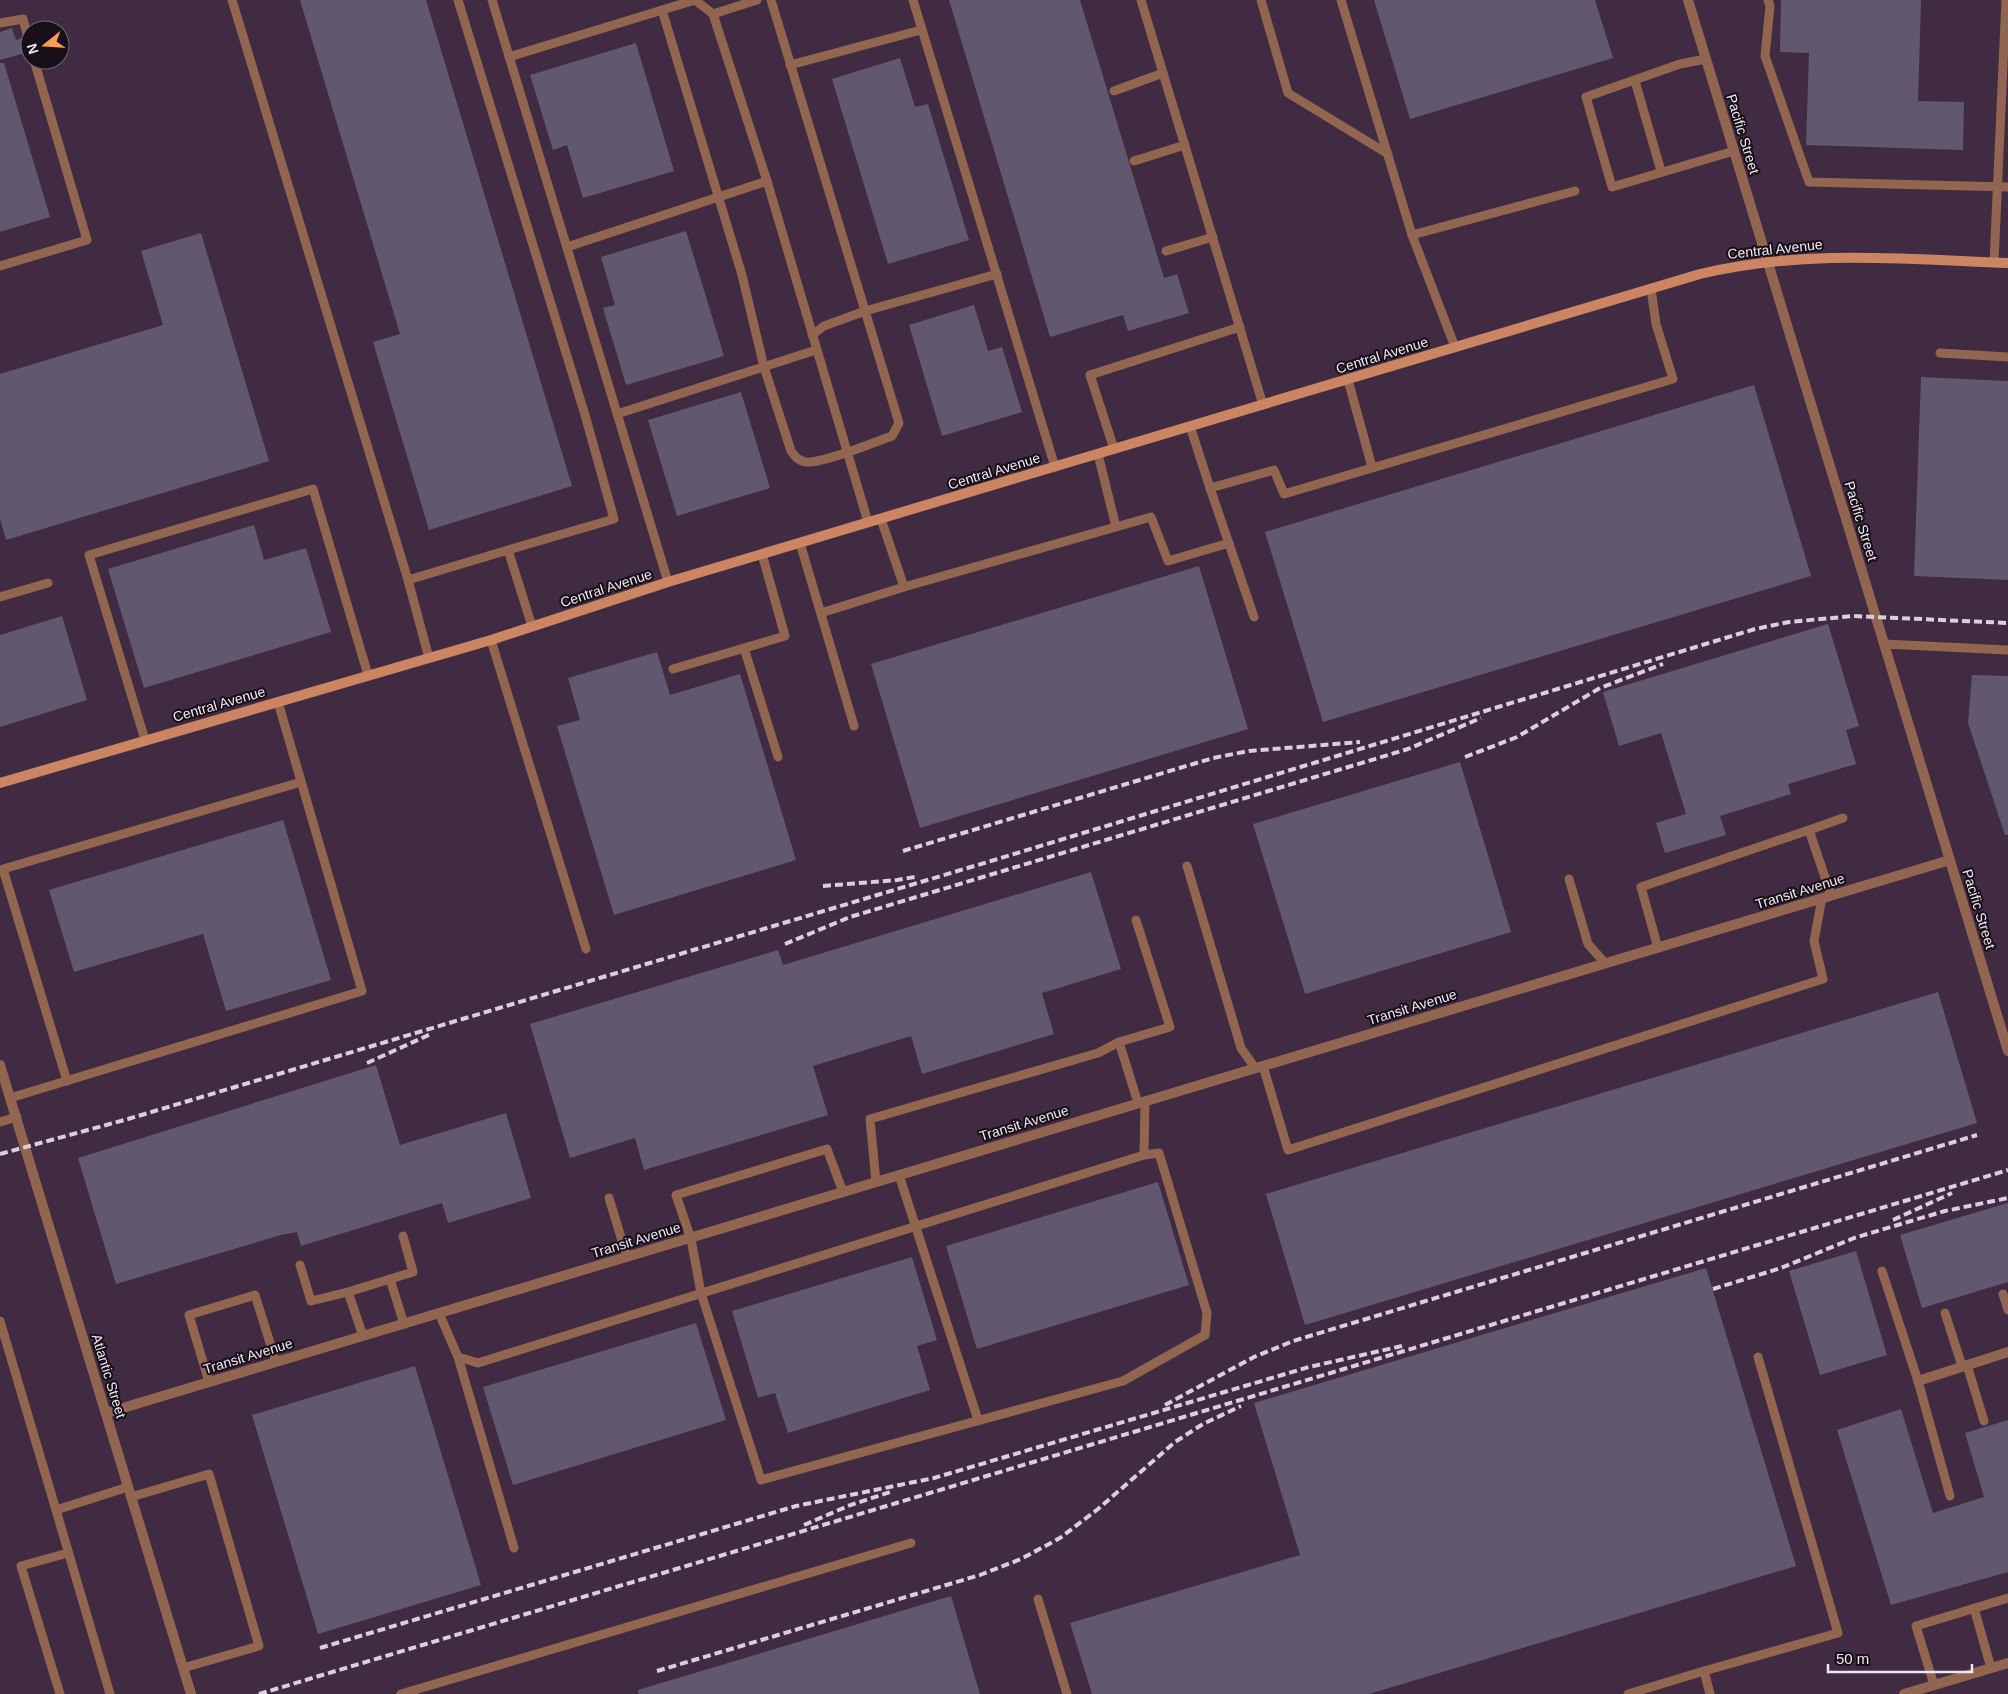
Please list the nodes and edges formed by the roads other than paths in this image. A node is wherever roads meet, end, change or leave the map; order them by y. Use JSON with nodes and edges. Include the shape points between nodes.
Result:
{"nodes":[{"id":1,"x":232,"y":0,"type":"edge"},
{"id":2,"x":458,"y":0,"type":"edge"},
{"id":3,"x":492,"y":0,"type":"edge"},
{"id":4,"x":757,"y":0,"type":"edge"},
{"id":5,"x":771,"y":0,"type":"edge"},
{"id":6,"x":913,"y":0,"type":"edge"},
{"id":7,"x":1141,"y":0,"type":"edge"},
{"id":8,"x":1261,"y":0,"type":"edge"},
{"id":9,"x":1341,"y":0,"type":"edge"},
{"id":10,"x":1688,"y":0,"type":"edge"},
{"id":11,"x":1768,"y":0,"type":"edge"},
{"id":12,"x":2006,"y":0,"type":"edge"},
{"id":13,"x":662,"y":10,"type":"junction"},
{"id":14,"x":713,"y":14,"type":"junction"},
{"id":15,"x":23,"y":20,"type":"edge"},
{"id":16,"x":0,"y":24,"type":"edge"},
{"id":17,"x":921,"y":30,"type":"junction"},
{"id":18,"x":509,"y":57,"type":"junction"},
{"id":19,"x":1706,"y":59,"type":"junction"},
{"id":20,"x":790,"y":65,"type":"junction"},
{"id":21,"x":37,"y":70,"type":"edge"},
{"id":22,"x":1164,"y":73,"type":"junction"},
{"id":23,"x":1635,"y":81,"type":"junction"},
{"id":24,"x":1114,"y":91,"type":"dead end"},
{"id":25,"x":1185,"y":145,"type":"junction"},
{"id":26,"x":1734,"y":151,"type":"junction"},
{"id":27,"x":1388,"y":154,"type":"junction"},
{"id":28,"x":1134,"y":160,"type":"dead end"},
{"id":29,"x":1661,"y":171,"type":"junction"},
{"id":30,"x":767,"y":181,"type":"junction"},
{"id":31,"x":2003,"y":187,"type":"edge"},
{"id":32,"x":1575,"y":191,"type":"dead end"},
{"id":33,"x":719,"y":198,"type":"junction"},
{"id":34,"x":1412,"y":235,"type":"junction"},
{"id":35,"x":1213,"y":237,"type":"junction"},
{"id":36,"x":567,"y":247,"type":"junction"},
{"id":37,"x":1166,"y":251,"type":"dead end"},
{"id":38,"x":1767,"y":261,"type":"junction"},
{"id":39,"x":1994,"y":262,"type":"junction"},
{"id":40,"x":2008,"y":263,"type":"edge"},
{"id":41,"x":0,"y":266,"type":"edge"},
{"id":42,"x":996,"y":274,"type":"junction"},
{"id":43,"x":1651,"y":289,"type":"junction"},
{"id":44,"x":865,"y":311,"type":"junction"},
{"id":45,"x":1240,"y":327,"type":"junction"},
{"id":46,"x":812,"y":335,"type":"junction"},
{"id":47,"x":1455,"y":347,"type":"junction"},
{"id":48,"x":816,"y":350,"type":"junction"},
{"id":49,"x":1940,"y":353,"type":"dead end"},
{"id":50,"x":2008,"y":357,"type":"edge"},
{"id":51,"x":764,"y":367,"type":"junction"},
{"id":52,"x":1348,"y":380,"type":"junction"},
{"id":53,"x":1263,"y":404,"type":"junction"},
{"id":54,"x":617,"y":414,"type":"junction"},
{"id":55,"x":1190,"y":426,"type":"junction"},
{"id":56,"x":1114,"y":449,"type":"junction"},
{"id":57,"x":846,"y":452,"type":"junction"},
{"id":58,"x":1098,"y":454,"type":"junction"},
{"id":59,"x":1055,"y":467,"type":"junction"},
{"id":60,"x":1372,"y":467,"type":"junction"},
{"id":61,"x":1210,"y":488,"type":"junction"},
{"id":62,"x":881,"y":519,"type":"junction"},
{"id":63,"x":868,"y":522,"type":"junction"},
{"id":64,"x":1116,"y":527,"type":"junction"},
{"id":65,"x":800,"y":543,"type":"junction"},
{"id":66,"x":1229,"y":543,"type":"junction"},
{"id":67,"x":508,"y":550,"type":"junction"},
{"id":68,"x":762,"y":554,"type":"junction"},
{"id":69,"x":408,"y":580,"type":"junction"},
{"id":70,"x":668,"y":582,"type":"junction"},
{"id":71,"x":48,"y":583,"type":"dead end"},
{"id":72,"x":904,"y":587,"type":"junction"},
{"id":73,"x":0,"y":597,"type":"edge"},
{"id":74,"x":821,"y":614,"type":"junction"},
{"id":75,"x":1254,"y":617,"type":"dead end"},
{"id":76,"x":532,"y":626,"type":"junction"},
{"id":77,"x":491,"y":640,"type":"junction"},
{"id":78,"x":1884,"y":644,"type":"junction"},
{"id":79,"x":744,"y":648,"type":"junction"},
{"id":80,"x":2008,"y":650,"type":"edge"},
{"id":81,"x":429,"y":658,"type":"junction"},
{"id":82,"x":673,"y":668,"type":"dead end"},
{"id":83,"x":368,"y":675,"type":"junction"},
{"id":84,"x":278,"y":702,"type":"junction"},
{"id":85,"x":854,"y":726,"type":"dead end"},
{"id":86,"x":145,"y":740,"type":"junction"},
{"id":87,"x":778,"y":757,"type":"dead end"},
{"id":88,"x":301,"y":782,"type":"junction"},
{"id":89,"x":0,"y":783,"type":"edge"},
{"id":90,"x":1843,"y":818,"type":"dead end"},
{"id":91,"x":1809,"y":830,"type":"junction"},
{"id":92,"x":1950,"y":860,"type":"junction"},
{"id":93,"x":1187,"y":866,"type":"dead end"},
{"id":94,"x":1569,"y":879,"type":"dead end"},
{"id":95,"x":1827,"y":897,"type":"junction"},
{"id":96,"x":1136,"y":920,"type":"dead end"},
{"id":97,"x":1658,"y":948,"type":"junction"},
{"id":98,"x":586,"y":949,"type":"dead end"},
{"id":99,"x":1605,"y":963,"type":"junction"},
{"id":100,"x":1119,"y":1042,"type":"junction"},
{"id":101,"x":2008,"y":1051,"type":"edge"},
{"id":102,"x":0,"y":1065,"type":"edge"},
{"id":103,"x":1259,"y":1067,"type":"junction"},
{"id":104,"x":67,"y":1081,"type":"junction"},
{"id":105,"x":10,"y":1098,"type":"junction"},
{"id":106,"x":1141,"y":1102,"type":"junction"},
{"id":107,"x":17,"y":1117,"type":"junction"},
{"id":108,"x":0,"y":1122,"type":"edge"},
{"id":109,"x":1144,"y":1155,"type":"junction"},
{"id":110,"x":899,"y":1175,"type":"junction"},
{"id":111,"x":876,"y":1182,"type":"junction"},
{"id":112,"x":843,"y":1192,"type":"junction"},
{"id":113,"x":609,"y":1198,"type":"dead end"},
{"id":114,"x":917,"y":1226,"type":"junction"},
{"id":115,"x":403,"y":1236,"type":"dead end"},
{"id":116,"x":691,"y":1238,"type":"junction"},
{"id":117,"x":627,"y":1258,"type":"junction"},
{"id":118,"x":300,"y":1265,"type":"dead end"},
{"id":119,"x":1882,"y":1271,"type":"dead end"},
{"id":120,"x":390,"y":1279,"type":"junction"},
{"id":121,"x":348,"y":1292,"type":"junction"},
{"id":122,"x":701,"y":1293,"type":"junction"},
{"id":123,"x":2003,"y":1294,"type":"dead end"},
{"id":124,"x":2008,"y":1310,"type":"edge"},
{"id":125,"x":439,"y":1313,"type":"junction"},
{"id":126,"x":1945,"y":1313,"type":"dead end"},
{"id":127,"x":0,"y":1321,"type":"edge"},
{"id":128,"x":404,"y":1324,"type":"junction"},
{"id":129,"x":363,"y":1336,"type":"junction"},
{"id":130,"x":2008,"y":1352,"type":"edge"},
{"id":131,"x":458,"y":1357,"type":"junction"},
{"id":132,"x":1758,"y":1357,"type":"dead end"},
{"id":133,"x":276,"y":1362,"type":"junction"},
{"id":134,"x":1965,"y":1366,"type":"junction"},
{"id":135,"x":1918,"y":1381,"type":"junction"},
{"id":136,"x":209,"y":1382,"type":"junction"},
{"id":137,"x":106,"y":1413,"type":"junction"},
{"id":138,"x":978,"y":1420,"type":"junction"},
{"id":139,"x":1984,"y":1421,"type":"dead end"},
{"id":140,"x":128,"y":1486,"type":"junction"},
{"id":141,"x":1950,"y":1496,"type":"dead end"},
{"id":142,"x":131,"y":1497,"type":"junction"},
{"id":143,"x":56,"y":1510,"type":"junction"},
{"id":144,"x":911,"y":1543,"type":"dead end"},
{"id":145,"x":514,"y":1548,"type":"dead end"},
{"id":146,"x":68,"y":1552,"type":"junction"},
{"id":147,"x":2008,"y":1598,"type":"edge"},
{"id":148,"x":1038,"y":1599,"type":"dead end"},
{"id":149,"x":1974,"y":1608,"type":"junction"},
{"id":150,"x":2008,"y":1663,"type":"edge"},
{"id":151,"x":183,"y":1668,"type":"junction"},
{"id":152,"x":1991,"y":1668,"type":"junction"},
{"id":153,"x":1704,"y":1671,"type":"junction"},
{"id":154,"x":1933,"y":1688,"type":"edge"},
{"id":155,"x":60,"y":1694,"type":"edge"},
{"id":156,"x":110,"y":1694,"type":"edge"},
{"id":157,"x":191,"y":1694,"type":"edge"},
{"id":158,"x":401,"y":1694,"type":"edge"},
{"id":159,"x":1067,"y":1694,"type":"edge"},
{"id":160,"x":1628,"y":1694,"type":"edge"},
{"id":161,"x":1710,"y":1694,"type":"edge"},
{"id":162,"x":1904,"y":1694,"type":"edge"}],
"edges":[{"from":1,"to":69,"type":"lane"},
{"from":2,"to":67,"type":"lane","via":[[614,519]]},
{"from":3,"to":18,"type":"lane"},
{"from":4,"to":14,"type":"lane"},
{"from":5,"to":20,"type":"lane"},
{"from":6,"to":17,"type":"lane"},
{"from":7,"to":22,"type":"lane"},
{"from":8,"to":27,"type":"lane","via":[[1288,93]]},
{"from":9,"to":27,"type":"lane"},
{"from":10,"to":19,"type":"street","name":"Pacific Street"},
{"from":11,"to":31,"type":"lane","via":[[1765,56],[1809,182]]},
{"from":12,"to":31,"type":"lane"},
{"from":13,"to":14,"type":"lane","via":[[695,0]]},
{"from":13,"to":18,"type":"lane"},
{"from":13,"to":33,"type":"lane"},
{"from":14,"to":30,"type":"lane"},
{"from":15,"to":16,"type":"lane"},
{"from":17,"to":20,"type":"lane"},
{"from":17,"to":42,"type":"lane"},
{"from":18,"to":36,"type":"lane"},
{"from":19,"to":23,"type":"lane","via":[[1680,64]]},
{"from":19,"to":26,"type":"street","name":"Pacific Street"},
{"from":20,"to":44,"type":"lane"},
{"from":21,"to":41,"type":"lane","via":[[86,240]]},
{"from":22,"to":24,"type":"lane"},
{"from":22,"to":25,"type":"lane"},
{"from":23,"to":29,"type":"lane"},
{"from":23,"to":29,"type":"lane","via":[[1586,97],[1612,187]]},
{"from":25,"to":28,"type":"lane"},
{"from":25,"to":35,"type":"lane"},
{"from":26,"to":29,"type":"lane"},
{"from":26,"to":38,"type":"street","name":"Pacific Street"},
{"from":27,"to":34,"type":"lane"},
{"from":30,"to":33,"type":"lane"},
{"from":30,"to":46,"type":"lane"},
{"from":31,"to":39,"type":"lane"},
{"from":32,"to":34,"type":"lane"},
{"from":33,"to":36,"type":"lane"},
{"from":33,"to":51,"type":"lane"},
{"from":34,"to":47,"type":"lane"},
{"from":35,"to":37,"type":"lane"},
{"from":35,"to":45,"type":"lane"},
{"from":36,"to":54,"type":"lane"},
{"from":38,"to":39,"type":"street","name":"Central Avenue","via":[[1833,256]]},
{"from":38,"to":43,"type":"street","name":"Central Avenue","via":[[1700,274]]},
{"from":38,"to":78,"type":"street","name":"Pacific Street"},
{"from":39,"to":40,"type":"street","name":"Central Avenue"},
{"from":42,"to":44,"type":"lane"},
{"from":42,"to":59,"type":"lane"},
{"from":43,"to":47,"type":"street","name":"Central Avenue"},
{"from":43,"to":60,"type":"lane","via":[[1656,324],[1673,379]]},
{"from":44,"to":46,"type":"lane","via":[[824,326]]},
{"from":44,"to":57,"type":"lane","via":[[899,423],[892,436]]},
{"from":45,"to":53,"type":"lane"},
{"from":45,"to":56,"type":"lane","via":[[1090,375]]},
{"from":46,"to":48,"type":"lane"},
{"from":47,"to":52,"type":"street","name":"Central Avenue"},
{"from":48,"to":51,"type":"lane"},
{"from":48,"to":57,"type":"lane"},
{"from":49,"to":50,"type":"lane"},
{"from":51,"to":54,"type":"lane"},
{"from":51,"to":57,"type":"lane","via":[[791,451],[798,460],[807,462]]},
{"from":52,"to":53,"type":"street","name":"Central Avenue"},
{"from":52,"to":60,"type":"lane"},
{"from":53,"to":55,"type":"street","name":"Central Avenue"},
{"from":54,"to":70,"type":"lane"},
{"from":55,"to":56,"type":"street","name":"Central Avenue"},
{"from":55,"to":61,"type":"lane"},
{"from":56,"to":58,"type":"street","name":"Central Avenue"},
{"from":57,"to":63,"type":"lane"},
{"from":58,"to":59,"type":"street","name":"Central Avenue"},
{"from":58,"to":64,"type":"lane"},
{"from":59,"to":62,"type":"street","name":"Central Avenue"},
{"from":60,"to":61,"type":"lane","via":[[1284,494],[1274,470]]},
{"from":61,"to":66,"type":"lane"},
{"from":62,"to":63,"type":"street","name":"Central Avenue"},
{"from":62,"to":72,"type":"lane"},
{"from":63,"to":65,"type":"street","name":"Central Avenue"},
{"from":64,"to":66,"type":"lane","via":[[1152,517],[1168,562]]},
{"from":64,"to":72,"type":"lane"},
{"from":65,"to":68,"type":"street","name":"Central Avenue"},
{"from":65,"to":74,"type":"lane"},
{"from":66,"to":75,"type":"lane"},
{"from":67,"to":69,"type":"lane"},
{"from":67,"to":76,"type":"lane"},
{"from":68,"to":70,"type":"street","name":"Central Avenue"},
{"from":68,"to":79,"type":"lane","via":[[785,636]]},
{"from":69,"to":81,"type":"lane"},
{"from":70,"to":76,"type":"street","name":"Central Avenue"},
{"from":71,"to":73,"type":"lane"},
{"from":72,"to":74,"type":"lane"},
{"from":74,"to":85,"type":"lane"},
{"from":76,"to":77,"type":"street","name":"Central Avenue"},
{"from":77,"to":81,"type":"street","name":"Central Avenue"},
{"from":77,"to":98,"type":"lane"},
{"from":78,"to":80,"type":"lane"},
{"from":78,"to":92,"type":"street","name":"Pacific Street"},
{"from":79,"to":82,"type":"lane"},
{"from":79,"to":87,"type":"lane"},
{"from":81,"to":83,"type":"street","name":"Central Avenue"},
{"from":83,"to":84,"type":"street","name":"Central Avenue"},
{"from":83,"to":86,"type":"lane","via":[[313,489],[89,555]]},
{"from":84,"to":86,"type":"street","name":"Central Avenue"},
{"from":84,"to":88,"type":"lane"},
{"from":86,"to":89,"type":"street","name":"Central Avenue"},
{"from":88,"to":104,"type":"lane","via":[[362,991]]},
{"from":88,"to":104,"type":"lane","via":[[3,869]]},
{"from":90,"to":91,"type":"lane"},
{"from":91,"to":95,"type":"lane"},
{"from":91,"to":97,"type":"lane","via":[[1641,887]]},
{"from":92,"to":95,"type":"street","name":"Transit Avenue"},
{"from":92,"to":101,"type":"street","name":"Pacific Street"},
{"from":93,"to":103,"type":"lane","via":[[1241,1048]]},
{"from":94,"to":99,"type":"lane","via":[[1588,944]]},
{"from":95,"to":97,"type":"street","name":"Transit Avenue"},
{"from":95,"to":103,"type":"lane","via":[[1814,942],[1823,979],[1288,1150]]},
{"from":96,"to":100,"type":"lane","via":[[1170,1027]]},
{"from":97,"to":99,"type":"street","name":"Transit Avenue"},
{"from":99,"to":103,"type":"street","name":"Transit Avenue"},
{"from":100,"to":106,"type":"lane"},
{"from":100,"to":111,"type":"lane","via":[[1098,1053],[870,1119]]},
{"from":102,"to":105,"type":"street","name":"Atlantic Street"},
{"from":103,"to":106,"type":"street","name":"Transit Avenue"},
{"from":104,"to":105,"type":"lane"},
{"from":105,"to":107,"type":"street","name":"Atlantic Street"},
{"from":106,"to":109,"type":"lane"},
{"from":106,"to":110,"type":"street","name":"Transit Avenue"},
{"from":107,"to":108,"type":"lane"},
{"from":107,"to":137,"type":"street","name":"Atlantic Street"},
{"from":109,"to":114,"type":"lane"},
{"from":109,"to":138,"type":"lane","via":[[1159,1153],[1207,1313],[1205,1335],[1123,1381]]},
{"from":110,"to":111,"type":"street","name":"Transit Avenue"},
{"from":110,"to":114,"type":"lane"},
{"from":111,"to":112,"type":"street","name":"Transit Avenue"},
{"from":112,"to":116,"type":"street","name":"Transit Avenue"},
{"from":112,"to":116,"type":"lane","via":[[827,1149],[676,1195]]},
{"from":113,"to":117,"type":"lane"},
{"from":114,"to":122,"type":"lane"},
{"from":114,"to":138,"type":"lane"},
{"from":115,"to":120,"type":"lane","via":[[413,1272]]},
{"from":116,"to":117,"type":"street","name":"Transit Avenue"},
{"from":116,"to":122,"type":"lane"},
{"from":117,"to":125,"type":"street","name":"Transit Avenue"},
{"from":118,"to":121,"type":"lane","via":[[311,1301]]},
{"from":119,"to":135,"type":"lane"},
{"from":120,"to":121,"type":"lane"},
{"from":120,"to":128,"type":"lane"},
{"from":121,"to":129,"type":"lane"},
{"from":122,"to":131,"type":"lane","via":[[478,1363]]},
{"from":122,"to":138,"type":"lane","via":[[761,1480]]},
{"from":123,"to":124,"type":"lane"},
{"from":125,"to":128,"type":"street","name":"Transit Avenue"},
{"from":125,"to":131,"type":"lane"},
{"from":126,"to":134,"type":"lane"},
{"from":127,"to":143,"type":"lane"},
{"from":128,"to":129,"type":"street","name":"Transit Avenue"},
{"from":129,"to":133,"type":"street","name":"Transit Avenue"},
{"from":130,"to":134,"type":"street"},
{"from":131,"to":145,"type":"lane"},
{"from":132,"to":153,"type":"lane","via":[[1838,1632]]},
{"from":133,"to":136,"type":"street","name":"Transit Avenue"},
{"from":133,"to":136,"type":"lane","via":[[255,1295],[190,1315]]},
{"from":134,"to":135,"type":"street"},
{"from":134,"to":139,"type":"lane"},
{"from":135,"to":141,"type":"lane"},
{"from":136,"to":137,"type":"street","name":"Transit Avenue"},
{"from":137,"to":140,"type":"street","name":"Atlantic Street"},
{"from":140,"to":142,"type":"street","name":"Atlantic Street"},
{"from":140,"to":143,"type":"lane"},
{"from":142,"to":151,"type":"street","name":"Atlantic Street"},
{"from":142,"to":151,"type":"lane","via":[[209,1474],[259,1646]]},
{"from":143,"to":146,"type":"lane"},
{"from":144,"to":158,"type":"lane"},
{"from":146,"to":155,"type":"lane","via":[[21,1566]]},
{"from":146,"to":156,"type":"lane"},
{"from":147,"to":149,"type":"lane"},
{"from":148,"to":159,"type":"lane"},
{"from":149,"to":152,"type":"lane"},
{"from":149,"to":154,"type":"lane","via":[[1916,1626]]},
{"from":150,"to":152,"type":"street"},
{"from":151,"to":157,"type":"street","name":"Atlantic Street"},
{"from":152,"to":154,"type":"street"},
{"from":153,"to":160,"type":"lane"},
{"from":153,"to":161,"type":"lane"},
{"from":154,"to":162,"type":"street"}]}
